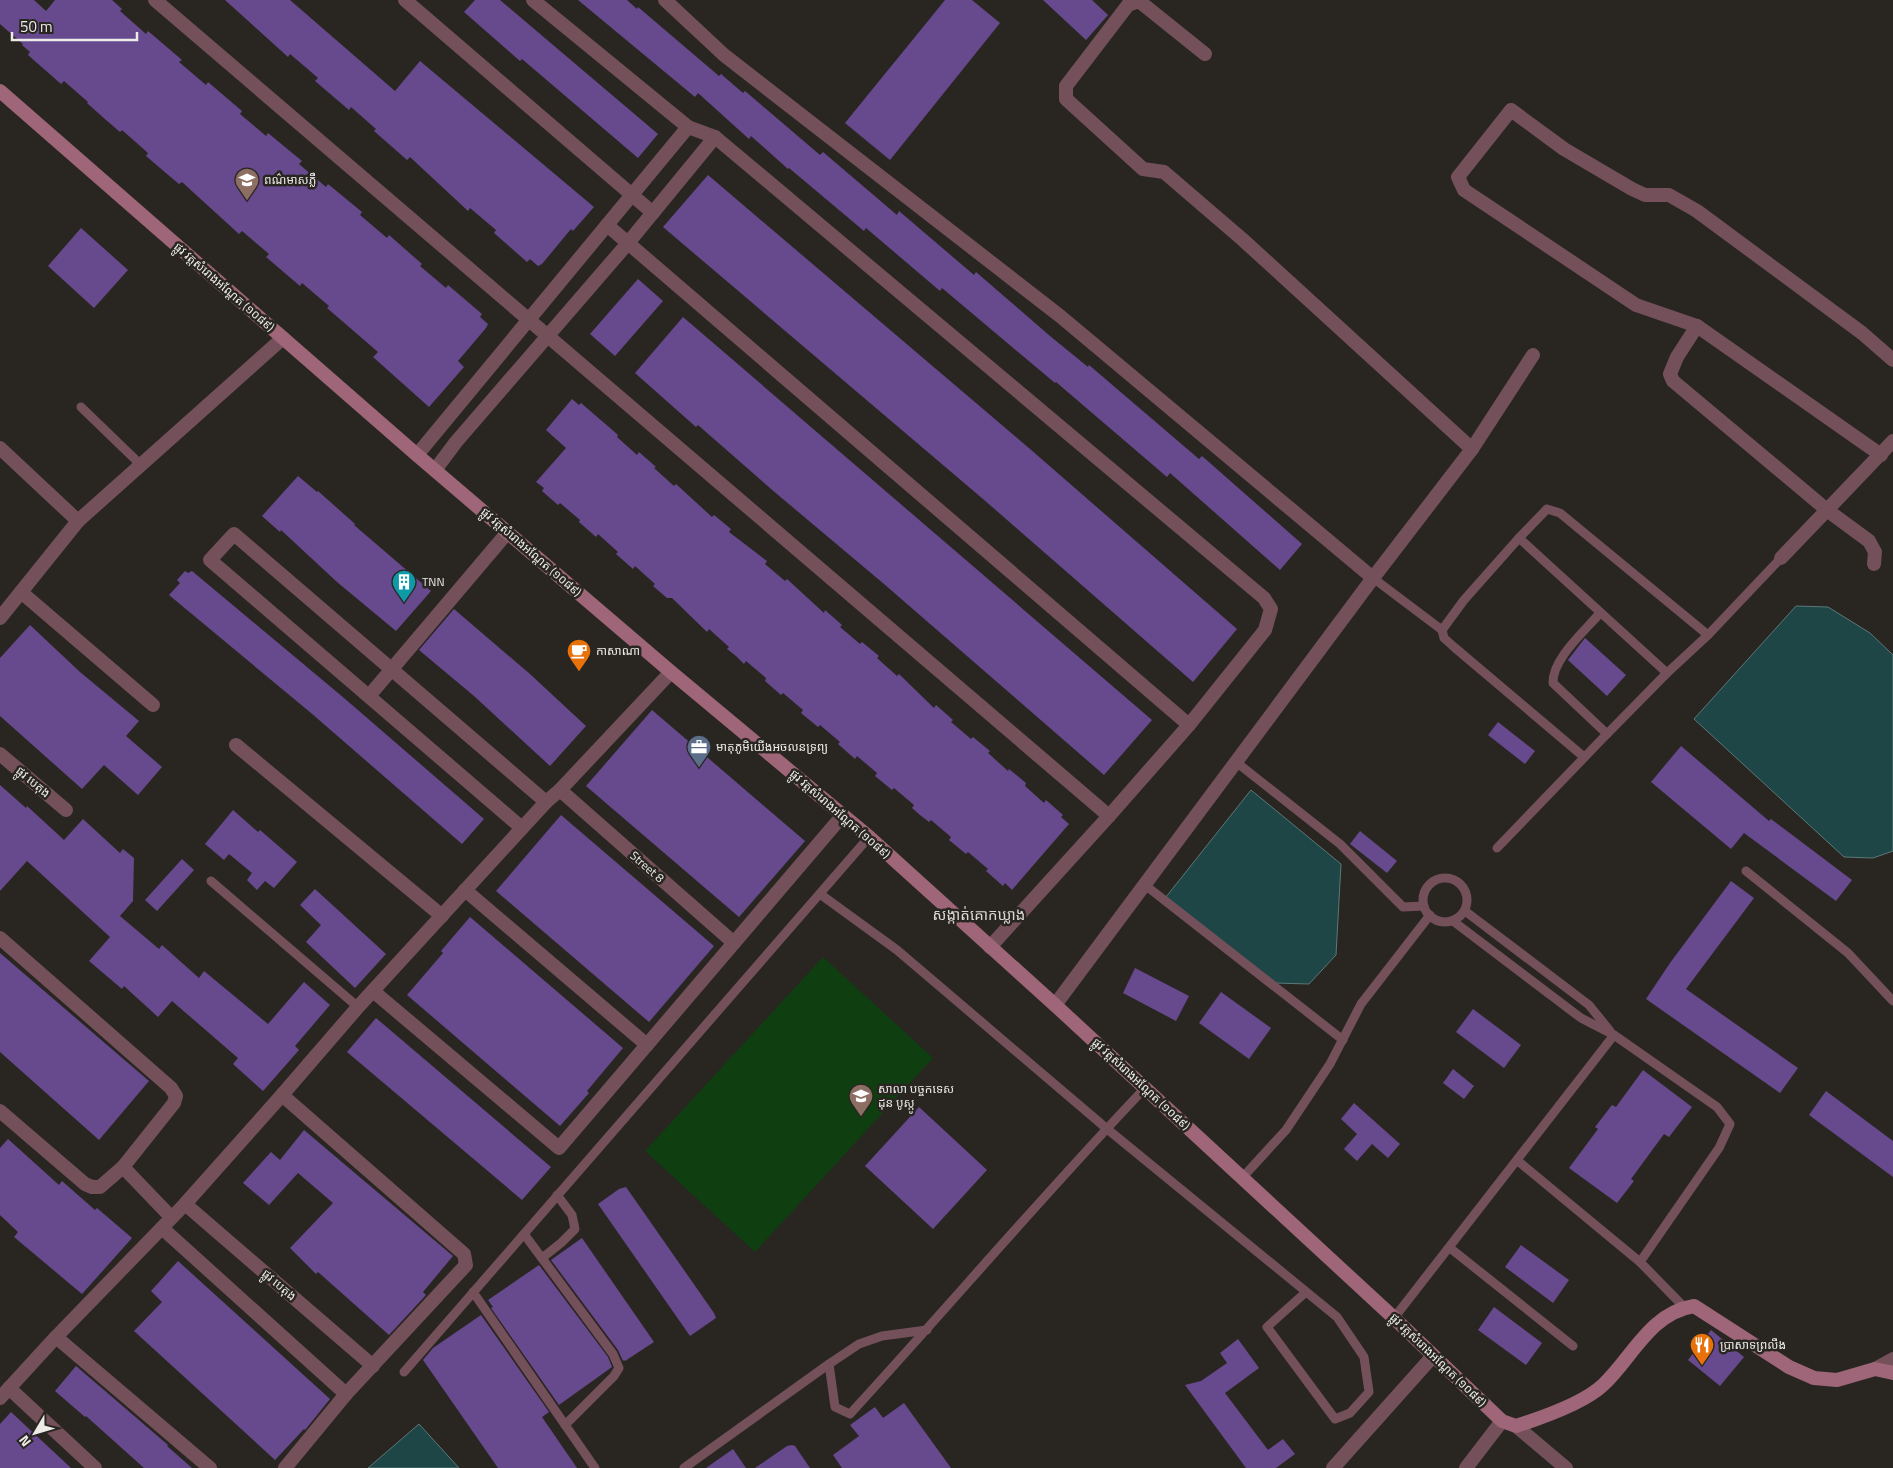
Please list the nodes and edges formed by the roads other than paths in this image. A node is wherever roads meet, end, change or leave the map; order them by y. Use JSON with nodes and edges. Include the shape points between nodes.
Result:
{"nodes":[{"id":1,"x":155,"y":0,"type":"edge"},
{"id":2,"x":405,"y":0,"type":"edge"},
{"id":3,"x":532,"y":0,"type":"edge"},
{"id":4,"x":666,"y":0,"type":"edge"},
{"id":5,"x":1205,"y":54,"type":"dead end"},
{"id":6,"x":0,"y":90,"type":"edge"},
{"id":7,"x":688,"y":127,"type":"junction"},
{"id":8,"x":715,"y":137,"type":"junction"},
{"id":9,"x":631,"y":196,"type":"junction"},
{"id":10,"x":653,"y":213,"type":"junction"},
{"id":11,"x":607,"y":225,"type":"junction"},
{"id":12,"x":628,"y":243,"type":"junction"},
{"id":13,"x":529,"y":320,"type":"junction"},
{"id":14,"x":1697,"y":326,"type":"junction"},
{"id":15,"x":548,"y":336,"type":"junction"},
{"id":16,"x":283,"y":338,"type":"junction"},
{"id":17,"x":1533,"y":355,"type":"dead end"},
{"id":18,"x":1893,"y":360,"type":"edge"},
{"id":19,"x":81,"y":406,"type":"dead end"},
{"id":20,"x":1893,"y":441,"type":"edge"},
{"id":21,"x":0,"y":448,"type":"edge"},
{"id":22,"x":1472,"y":449,"type":"junction"},
{"id":23,"x":1881,"y":455,"type":"junction"},
{"id":24,"x":417,"y":456,"type":"junction"},
{"id":25,"x":142,"y":464,"type":"junction"},
{"id":26,"x":435,"y":470,"type":"junction"},
{"id":27,"x":1827,"y":510,"type":"junction"},
{"id":28,"x":78,"y":521,"type":"junction"},
{"id":29,"x":508,"y":533,"type":"junction"},
{"id":30,"x":1519,"y":538,"type":"junction"},
{"id":31,"x":1781,"y":558,"type":"joint"},
{"id":32,"x":1874,"y":564,"type":"dead end"},
{"id":33,"x":1373,"y":578,"type":"junction"},
{"id":34,"x":21,"y":592,"type":"junction"},
{"id":35,"x":1600,"y":613,"type":"junction"},
{"id":36,"x":0,"y":618,"type":"edge"},
{"id":37,"x":1442,"y":630,"type":"junction"},
{"id":38,"x":1708,"y":635,"type":"junction"},
{"id":39,"x":391,"y":670,"type":"junction"},
{"id":40,"x":671,"y":672,"type":"junction"},
{"id":41,"x":1667,"y":673,"type":"junction"},
{"id":42,"x":369,"y":696,"type":"junction"},
{"id":43,"x":153,"y":705,"type":"dead end"},
{"id":44,"x":1189,"y":725,"type":"junction"},
{"id":45,"x":1607,"y":734,"type":"junction"},
{"id":46,"x":236,"y":745,"type":"dead end"},
{"id":47,"x":0,"y":754,"type":"edge"},
{"id":48,"x":1584,"y":757,"type":"junction"},
{"id":49,"x":1236,"y":762,"type":"junction"},
{"id":50,"x":560,"y":790,"type":"junction"},
{"id":51,"x":546,"y":802,"type":"junction"},
{"id":52,"x":66,"y":810,"type":"dead end"},
{"id":53,"x":843,"y":815,"type":"junction"},
{"id":54,"x":1109,"y":816,"type":"junction"},
{"id":55,"x":522,"y":828,"type":"junction"},
{"id":56,"x":869,"y":837,"type":"junction"},
{"id":57,"x":1497,"y":848,"type":"dead end"},
{"id":58,"x":1746,"y":871,"type":"dead end"},
{"id":59,"x":212,"y":881,"type":"dead end"},
{"id":60,"x":1145,"y":885,"type":"junction"},
{"id":61,"x":465,"y":890,"type":"junction"},
{"id":62,"x":820,"y":894,"type":"junction"},
{"id":63,"x":1424,"y":906,"type":"junction"},
{"id":64,"x":1464,"y":911,"type":"junction"},
{"id":65,"x":1430,"y":915,"type":"junction"},
{"id":66,"x":442,"y":916,"type":"junction"},
{"id":67,"x":1453,"y":921,"type":"junction"},
{"id":68,"x":0,"y":938,"type":"edge"},
{"id":69,"x":734,"y":943,"type":"junction"},
{"id":70,"x":990,"y":947,"type":"junction"},
{"id":71,"x":373,"y":991,"type":"junction"},
{"id":72,"x":1893,"y":1000,"type":"edge"},
{"id":73,"x":1056,"y":1005,"type":"junction"},
{"id":74,"x":358,"y":1007,"type":"junction"},
{"id":75,"x":1614,"y":1036,"type":"junction"},
{"id":76,"x":1343,"y":1040,"type":"junction"},
{"id":77,"x":647,"y":1045,"type":"junction"},
{"id":78,"x":1145,"y":1088,"type":"junction"},
{"id":79,"x":282,"y":1095,"type":"junction"},
{"id":80,"x":0,"y":1111,"type":"edge"},
{"id":81,"x":1106,"y":1128,"type":"junction"},
{"id":82,"x":1518,"y":1160,"type":"junction"},
{"id":83,"x":123,"y":1166,"type":"junction"},
{"id":84,"x":1242,"y":1178,"type":"junction"},
{"id":85,"x":557,"y":1195,"type":"junction"},
{"id":86,"x":185,"y":1204,"type":"junction"},
{"id":87,"x":171,"y":1217,"type":"junction"},
{"id":88,"x":162,"y":1228,"type":"junction"},
{"id":89,"x":524,"y":1234,"type":"junction"},
{"id":90,"x":1450,"y":1248,"type":"junction"},
{"id":91,"x":542,"y":1258,"type":"junction"},
{"id":92,"x":1640,"y":1262,"type":"junction"},
{"id":93,"x":473,"y":1292,"type":"junction"},
{"id":94,"x":1306,"y":1292,"type":"junction"},
{"id":95,"x":1685,"y":1308,"type":"junction"},
{"id":96,"x":1394,"y":1318,"type":"junction"},
{"id":97,"x":927,"y":1330,"type":"junction"},
{"id":98,"x":56,"y":1337,"type":"junction"},
{"id":99,"x":1573,"y":1346,"type":"dead end"},
{"id":100,"x":1433,"y":1356,"type":"junction"},
{"id":101,"x":1893,"y":1359,"type":"edge"},
{"id":102,"x":829,"y":1364,"type":"junction"},
{"id":103,"x":373,"y":1366,"type":"junction"},
{"id":104,"x":1874,"y":1369,"type":"junction"},
{"id":105,"x":404,"y":1372,"type":"dead end"},
{"id":106,"x":1893,"y":1373,"type":"edge"},
{"id":107,"x":4,"y":1393,"type":"edge"},
{"id":108,"x":346,"y":1394,"type":"junction"},
{"id":109,"x":1502,"y":1421,"type":"junction"},
{"id":110,"x":565,"y":1425,"type":"junction"},
{"id":111,"x":1516,"y":1426,"type":"junction"},
{"id":112,"x":95,"y":1468,"type":"edge"},
{"id":113,"x":210,"y":1468,"type":"edge"},
{"id":114,"x":285,"y":1468,"type":"edge"},
{"id":115,"x":595,"y":1468,"type":"edge"},
{"id":116,"x":684,"y":1468,"type":"edge"},
{"id":117,"x":1333,"y":1468,"type":"edge"},
{"id":118,"x":1466,"y":1468,"type":"edge"},
{"id":119,"x":1566,"y":1468,"type":"edge"}],
"edges":[{"from":1,"to":13,"type":"street"},
{"from":2,"to":9,"type":"street"},
{"from":3,"to":7,"type":"street"},
{"from":4,"to":33,"type":"street","via":[[724,55],[1060,316]]},
{"from":5,"to":22,"type":"street","via":[[1139,1],[1128,5],[1066,86],[1066,99],[1143,169],[1164,172],[1249,245]]},
{"from":6,"to":16,"type":"main road","name":"ផ្លូវ វត្តសំរោងអណ្ដែត (១០៨៩)"},
{"from":7,"to":8,"type":"street"},
{"from":7,"to":9,"type":"street"},
{"from":8,"to":10,"type":"street"},
{"from":8,"to":44,"type":"street","via":[[1264,598],[1271,609],[1265,630]]},
{"from":9,"to":10,"type":"street"},
{"from":9,"to":11,"type":"street"},
{"from":10,"to":12,"type":"street"},
{"from":11,"to":12,"type":"street"},
{"from":11,"to":13,"type":"street"},
{"from":12,"to":15,"type":"street"},
{"from":12,"to":44,"type":"street"},
{"from":13,"to":15,"type":"street"},
{"from":13,"to":24,"type":"street"},
{"from":14,"to":18,"type":"street","via":[[1636,305],[1464,190],[1458,176],[1511,110],[1564,149],[1632,189],[1646,195],[1669,195],[1697,211],[1862,333]]},
{"from":14,"to":23,"type":"street"},
{"from":14,"to":27,"type":"street","via":[[1677,357],[1670,374],[1673,381]]},
{"from":15,"to":26,"type":"street"},
{"from":15,"to":54,"type":"street"},
{"from":16,"to":24,"type":"main road","name":"ផ្លូវ វត្តសំរោងអណ្ដែត (១០៨៩)"},
{"from":16,"to":25,"type":"street"},
{"from":17,"to":22,"type":"street"},
{"from":19,"to":25,"type":"lane"},
{"from":20,"to":23,"type":"street"},
{"from":21,"to":28,"type":"street"},
{"from":22,"to":33,"type":"street"},
{"from":23,"to":27,"type":"street"},
{"from":24,"to":26,"type":"main road","name":"ផ្លូវ វត្តសំរោងអណ្ដែត (១០៨៩)"},
{"from":25,"to":28,"type":"street"},
{"from":26,"to":29,"type":"main road","name":"ផ្លូវ វត្តសំរោងអណ្ដែត (១០៨៩)"},
{"from":27,"to":31,"type":"street"},
{"from":27,"to":32,"type":"street","via":[[1869,541],[1875,552]]},
{"from":28,"to":34,"type":"street"},
{"from":29,"to":39,"type":"street"},
{"from":29,"to":40,"type":"main road","name":"ផ្លូវ វត្តសំរោងអណ្ដែត (១០៨៩)"},
{"from":30,"to":35,"type":"lane"},
{"from":30,"to":37,"type":"lane"},
{"from":30,"to":38,"type":"lane","via":[[1547,509],[1560,513]]},
{"from":31,"to":38,"type":"lane"},
{"from":33,"to":37,"type":"lane"},
{"from":33,"to":49,"type":"street"},
{"from":34,"to":36,"type":"street"},
{"from":34,"to":43,"type":"street"},
{"from":35,"to":41,"type":"lane"},
{"from":35,"to":45,"type":"lane","via":[[1562,657],[1552,674],[1552,683]]},
{"from":37,"to":48,"type":"lane","via":[[1444,638],[1454,648]]},
{"from":38,"to":41,"type":"lane"},
{"from":39,"to":42,"type":"street"},
{"from":39,"to":42,"type":"street","via":[[234,534],[210,560]]},
{"from":39,"to":51,"type":"street"},
{"from":40,"to":50,"type":"street"},
{"from":40,"to":53,"type":"main road","name":"ផ្លូវ វត្តសំរោងអណ្ដែត (១០៨៩)"},
{"from":41,"to":45,"type":"lane"},
{"from":42,"to":55,"type":"street"},
{"from":44,"to":54,"type":"street"},
{"from":45,"to":48,"type":"lane"},
{"from":46,"to":66,"type":"street"},
{"from":47,"to":52,"type":"street","name":"ផ្លូវ បេតុង"},
{"from":48,"to":57,"type":"lane"},
{"from":49,"to":60,"type":"street"},
{"from":49,"to":63,"type":"lane","via":[[1340,844],[1403,906]]},
{"from":50,"to":51,"type":"street"},
{"from":50,"to":69,"type":"street","name":"Street 8"},
{"from":51,"to":55,"type":"street"},
{"from":53,"to":56,"type":"main road","name":"ផ្លូវ វត្តសំរោងអណ្ដែត (១០៨៩)"},
{"from":53,"to":69,"type":"street"},
{"from":54,"to":70,"type":"street"},
{"from":55,"to":61,"type":"street"},
{"from":56,"to":62,"type":"lane"},
{"from":56,"to":70,"type":"main road","name":"ផ្លូវ វត្តសំរោងអណ្ដែត (១០៨៩)"},
{"from":58,"to":72,"type":"lane","via":[[1848,953]]},
{"from":59,"to":74,"type":"lane"},
{"from":60,"to":73,"type":"street"},
{"from":60,"to":76,"type":"lane"},
{"from":61,"to":66,"type":"street"},
{"from":61,"to":77,"type":"street"},
{"from":62,"to":81,"type":"lane","via":[[897,950]]},
{"from":62,"to":85,"type":"lane"},
{"from":63,"to":64,"type":"lane","via":[[1428,886],[1448,878],[1461,884],[1468,897]]},
{"from":63,"to":65,"type":"lane"},
{"from":64,"to":67,"type":"lane"},
{"from":64,"to":75,"type":"lane","via":[[1589,1005]]},
{"from":65,"to":67,"type":"lane","via":[[1440,922]]},
{"from":65,"to":76,"type":"lane","via":[[1361,1004]]},
{"from":66,"to":71,"type":"street"},
{"from":67,"to":75,"type":"lane","via":[[1581,1018]]},
{"from":68,"to":83,"type":"street","via":[[171,1088],[176,1096],[174,1103]]},
{"from":69,"to":77,"type":"street"},
{"from":70,"to":73,"type":"main road","name":"ផ្លូវ វត្តសំរោងអណ្ដែត (១០៨៩)"},
{"from":71,"to":74,"type":"street"},
{"from":71,"to":77,"type":"street","via":[[559,1148]]},
{"from":73,"to":78,"type":"main road","name":"ផ្លូវ វត្តសំរោងអណ្ដែត (១០៨៩)"},
{"from":74,"to":79,"type":"street"},
{"from":75,"to":82,"type":"lane"},
{"from":75,"to":92,"type":"lane","via":[[1717,1107],[1730,1124],[1719,1148]]},
{"from":76,"to":84,"type":"lane","via":[[1286,1130]]},
{"from":78,"to":81,"type":"lane"},
{"from":78,"to":84,"type":"main road","name":"ផ្លូវ វត្តសំរោងអណ្ដែត (១០៨៩)"},
{"from":79,"to":86,"type":"street"},
{"from":79,"to":103,"type":"street","via":[[464,1254],[466,1265]]},
{"from":80,"to":83,"type":"street","via":[[85,1184],[100,1187]]},
{"from":81,"to":94,"type":"lane"},
{"from":81,"to":97,"type":"lane"},
{"from":82,"to":90,"type":"lane"},
{"from":82,"to":92,"type":"lane"},
{"from":83,"to":87,"type":"street"},
{"from":84,"to":96,"type":"main road","name":"ផ្លូវ វត្តសំរោងអណ្ដែត (១០៨៩)"},
{"from":85,"to":89,"type":"lane"},
{"from":85,"to":91,"type":"lane","via":[[572,1215],[575,1229]]},
{"from":86,"to":87,"type":"street"},
{"from":86,"to":103,"type":"street","name":"ផ្លូវ បេតុង"},
{"from":87,"to":88,"type":"street"},
{"from":88,"to":98,"type":"street"},
{"from":88,"to":108,"type":"street"},
{"from":89,"to":91,"type":"lane"},
{"from":89,"to":93,"type":"lane"},
{"from":90,"to":96,"type":"lane"},
{"from":90,"to":99,"type":"lane"},
{"from":91,"to":110,"type":"lane","via":[[613,1354],[619,1368]]},
{"from":92,"to":95,"type":"lane"},
{"from":93,"to":105,"type":"lane"},
{"from":93,"to":110,"type":"lane"},
{"from":94,"to":94,"type":"lane","via":[[1267,1327],[1336,1419],[1350,1413],[1369,1392],[1364,1357],[1337,1317]]},
{"from":95,"to":104,"type":"main road","via":[[1694,1306],[1789,1367],[1814,1378],[1837,1380]]},
{"from":95,"to":111,"type":"main road","via":[[1666,1317],[1649,1331],[1602,1386],[1570,1406]]},
{"from":96,"to":100,"type":"main road","name":"ផ្លូវ វត្តសំរោងអណ្ដែត (១០៨៩)"},
{"from":97,"to":102,"type":"lane","via":[[882,1336],[859,1344]]},
{"from":97,"to":102,"type":"lane","via":[[850,1414],[835,1407]]},
{"from":98,"to":107,"type":"street"},
{"from":98,"to":113,"type":"street"},
{"from":100,"to":109,"type":"main road","name":"ផ្លូវ វត្តសំរោងអណ្ដែត (១០៨៩)"},
{"from":100,"to":117,"type":"street"},
{"from":101,"to":104,"type":"street"},
{"from":102,"to":116,"type":"lane"},
{"from":103,"to":108,"type":"street"},
{"from":104,"to":106,"type":"main road"},
{"from":107,"to":112,"type":"street"},
{"from":108,"to":114,"type":"street"},
{"from":109,"to":111,"type":"main road"},
{"from":109,"to":118,"type":"street"},
{"from":110,"to":115,"type":"lane"},
{"from":111,"to":119,"type":"street"}]}
